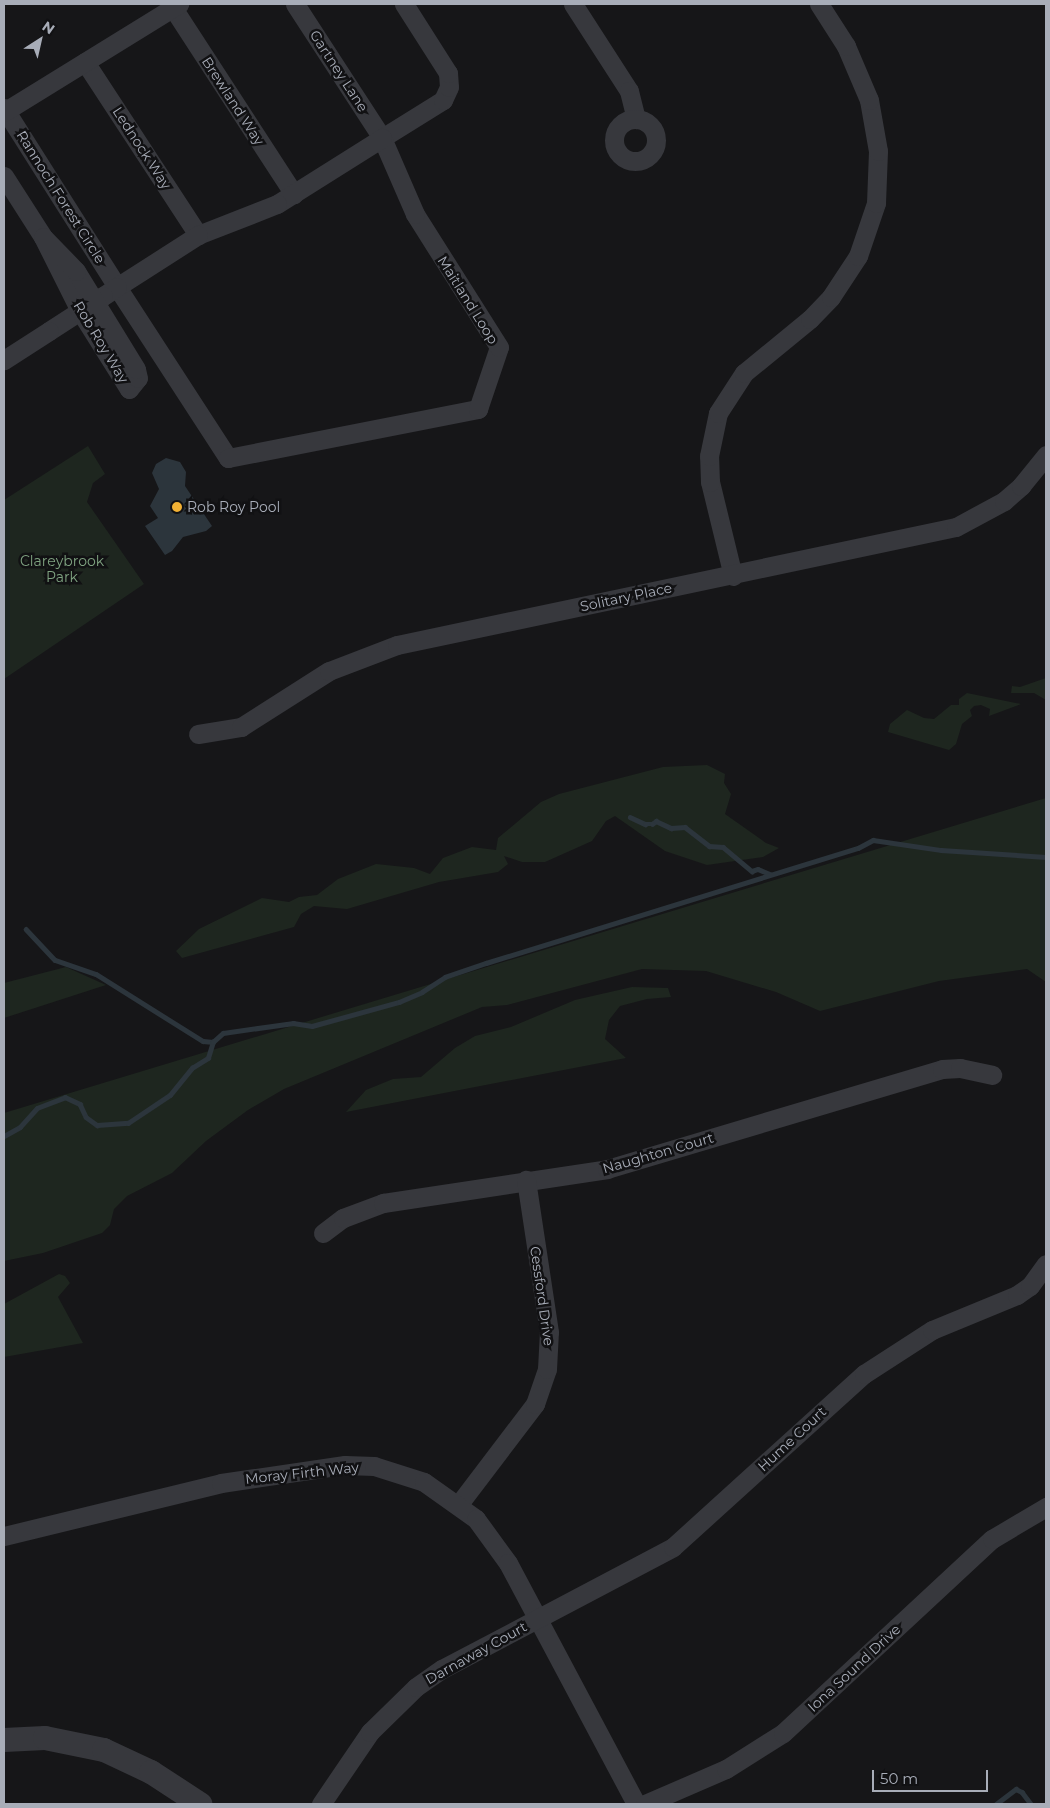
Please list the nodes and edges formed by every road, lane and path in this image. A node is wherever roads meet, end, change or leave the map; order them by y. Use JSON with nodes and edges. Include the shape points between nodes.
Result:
{"nodes":[{"id":1,"x":295,"y":4,"type":"edge"},
{"id":2,"x":404,"y":4,"type":"edge"},
{"id":3,"x":573,"y":4,"type":"edge"},
{"id":4,"x":818,"y":4,"type":"edge"},
{"id":5,"x":176,"y":6,"type":"edge"},
{"id":6,"x":85,"y":62,"type":"junction"},
{"id":7,"x":4,"y":110,"type":"edge"},
{"id":8,"x":636,"y":119,"type":"dead end"},
{"id":9,"x":382,"y":138,"type":"junction"},
{"id":10,"x":4,"y":176,"type":"edge"},
{"id":11,"x":294,"y":194,"type":"junction"},
{"id":12,"x":198,"y":235,"type":"junction"},
{"id":13,"x":117,"y":287,"type":"junction"},
{"id":14,"x":87,"y":306,"type":"junction"},
{"id":15,"x":4,"y":360,"type":"edge"},
{"id":16,"x":1046,"y":454,"type":"edge"},
{"id":17,"x":733,"y":576,"type":"junction"},
{"id":18,"x":198,"y":734,"type":"dead end"},
{"id":19,"x":992,"y":1074,"type":"dead end"},
{"id":20,"x":526,"y":1180,"type":"junction"},
{"id":21,"x":323,"y":1233,"type":"dead end"},
{"id":22,"x":1046,"y":1264,"type":"edge"},
{"id":23,"x":459,"y":1504,"type":"junction"},
{"id":24,"x":1046,"y":1508,"type":"edge"},
{"id":25,"x":4,"y":1536,"type":"edge"},
{"id":26,"x":538,"y":1619,"type":"junction"},
{"id":27,"x":4,"y":1740,"type":"edge"},
{"id":28,"x":200,"y":1804,"type":"edge"},
{"id":29,"x":321,"y":1804,"type":"edge"},
{"id":30,"x":636,"y":1804,"type":"edge"},
{"id":31,"x":645,"y":1804,"type":"edge"}],
"edges":[{"from":1,"to":9,"type":"street","name":"Gartney Lane"},
{"from":2,"to":9,"type":"street","via":[[448,73],[449,87],[444,100]]},
{"from":3,"to":8,"type":"street","via":[[629,91]]},
{"from":4,"to":17,"type":"street","via":[[846,46],[869,100],[878,151],[876,203],[858,256],[831,297],[804,324],[744,373],[718,414],[709,456],[710,482]]},
{"from":5,"to":6,"type":"street"},
{"from":5,"to":11,"type":"street","name":"Brewland Way"},
{"from":6,"to":7,"type":"street"},
{"from":6,"to":12,"type":"street","name":"Lednock Way"},
{"from":7,"to":13,"type":"street","name":"Rannoch Forest Circle"},
{"from":9,"to":11,"type":"street"},
{"from":9,"to":13,"type":"street","name":"Maitland Loop","via":[[415,214],[499,347],[478,409],[228,458]]},
{"from":10,"to":14,"type":"street","name":"Rob Roy Way"},
{"from":11,"to":12,"type":"street"},
{"from":12,"to":13,"type":"street"},
{"from":13,"to":14,"type":"street"},
{"from":14,"to":15,"type":"street"},
{"from":16,"to":17,"type":"street","name":"Solitary Place","via":[[1021,486],[1004,501],[956,527]]},
{"from":17,"to":18,"type":"street","name":"Solitary Place","via":[[376,651],[322,675],[241,727]]},
{"from":19,"to":20,"type":"street","name":"Naughton Court","via":[[960,1068],[942,1069],[661,1155],[607,1169]]},
{"from":20,"to":21,"type":"street","name":"Naughton Court","via":[[383,1203],[343,1218]]},
{"from":20,"to":23,"type":"street","name":"Cessford Drive","via":[[549,1332],[548,1369],[535,1404]]},
{"from":22,"to":26,"type":"street","name":"Hume Court","via":[[1030,1286],[1017,1294],[932,1330],[864,1374],[673,1547]]},
{"from":23,"to":25,"type":"street","name":"Moray Firth Way","via":[[424,1482],[400,1472],[374,1466],[345,1465],[221,1483]]},
{"from":23,"to":26,"type":"street","name":"Moray Firth Way","via":[[488,1533]]},
{"from":24,"to":31,"type":"street","name":"Iona Sound Drive","via":[[992,1539],[783,1733],[726,1769]]},
{"from":26,"to":29,"type":"street","name":"Darnaway Court","via":[[442,1669],[416,1687],[370,1732]]},
{"from":26,"to":30,"type":"street","name":"Moray Firth Way"},
{"from":27,"to":28,"type":"street","via":[[45,1738],[110,1752],[151,1772]]}]}
